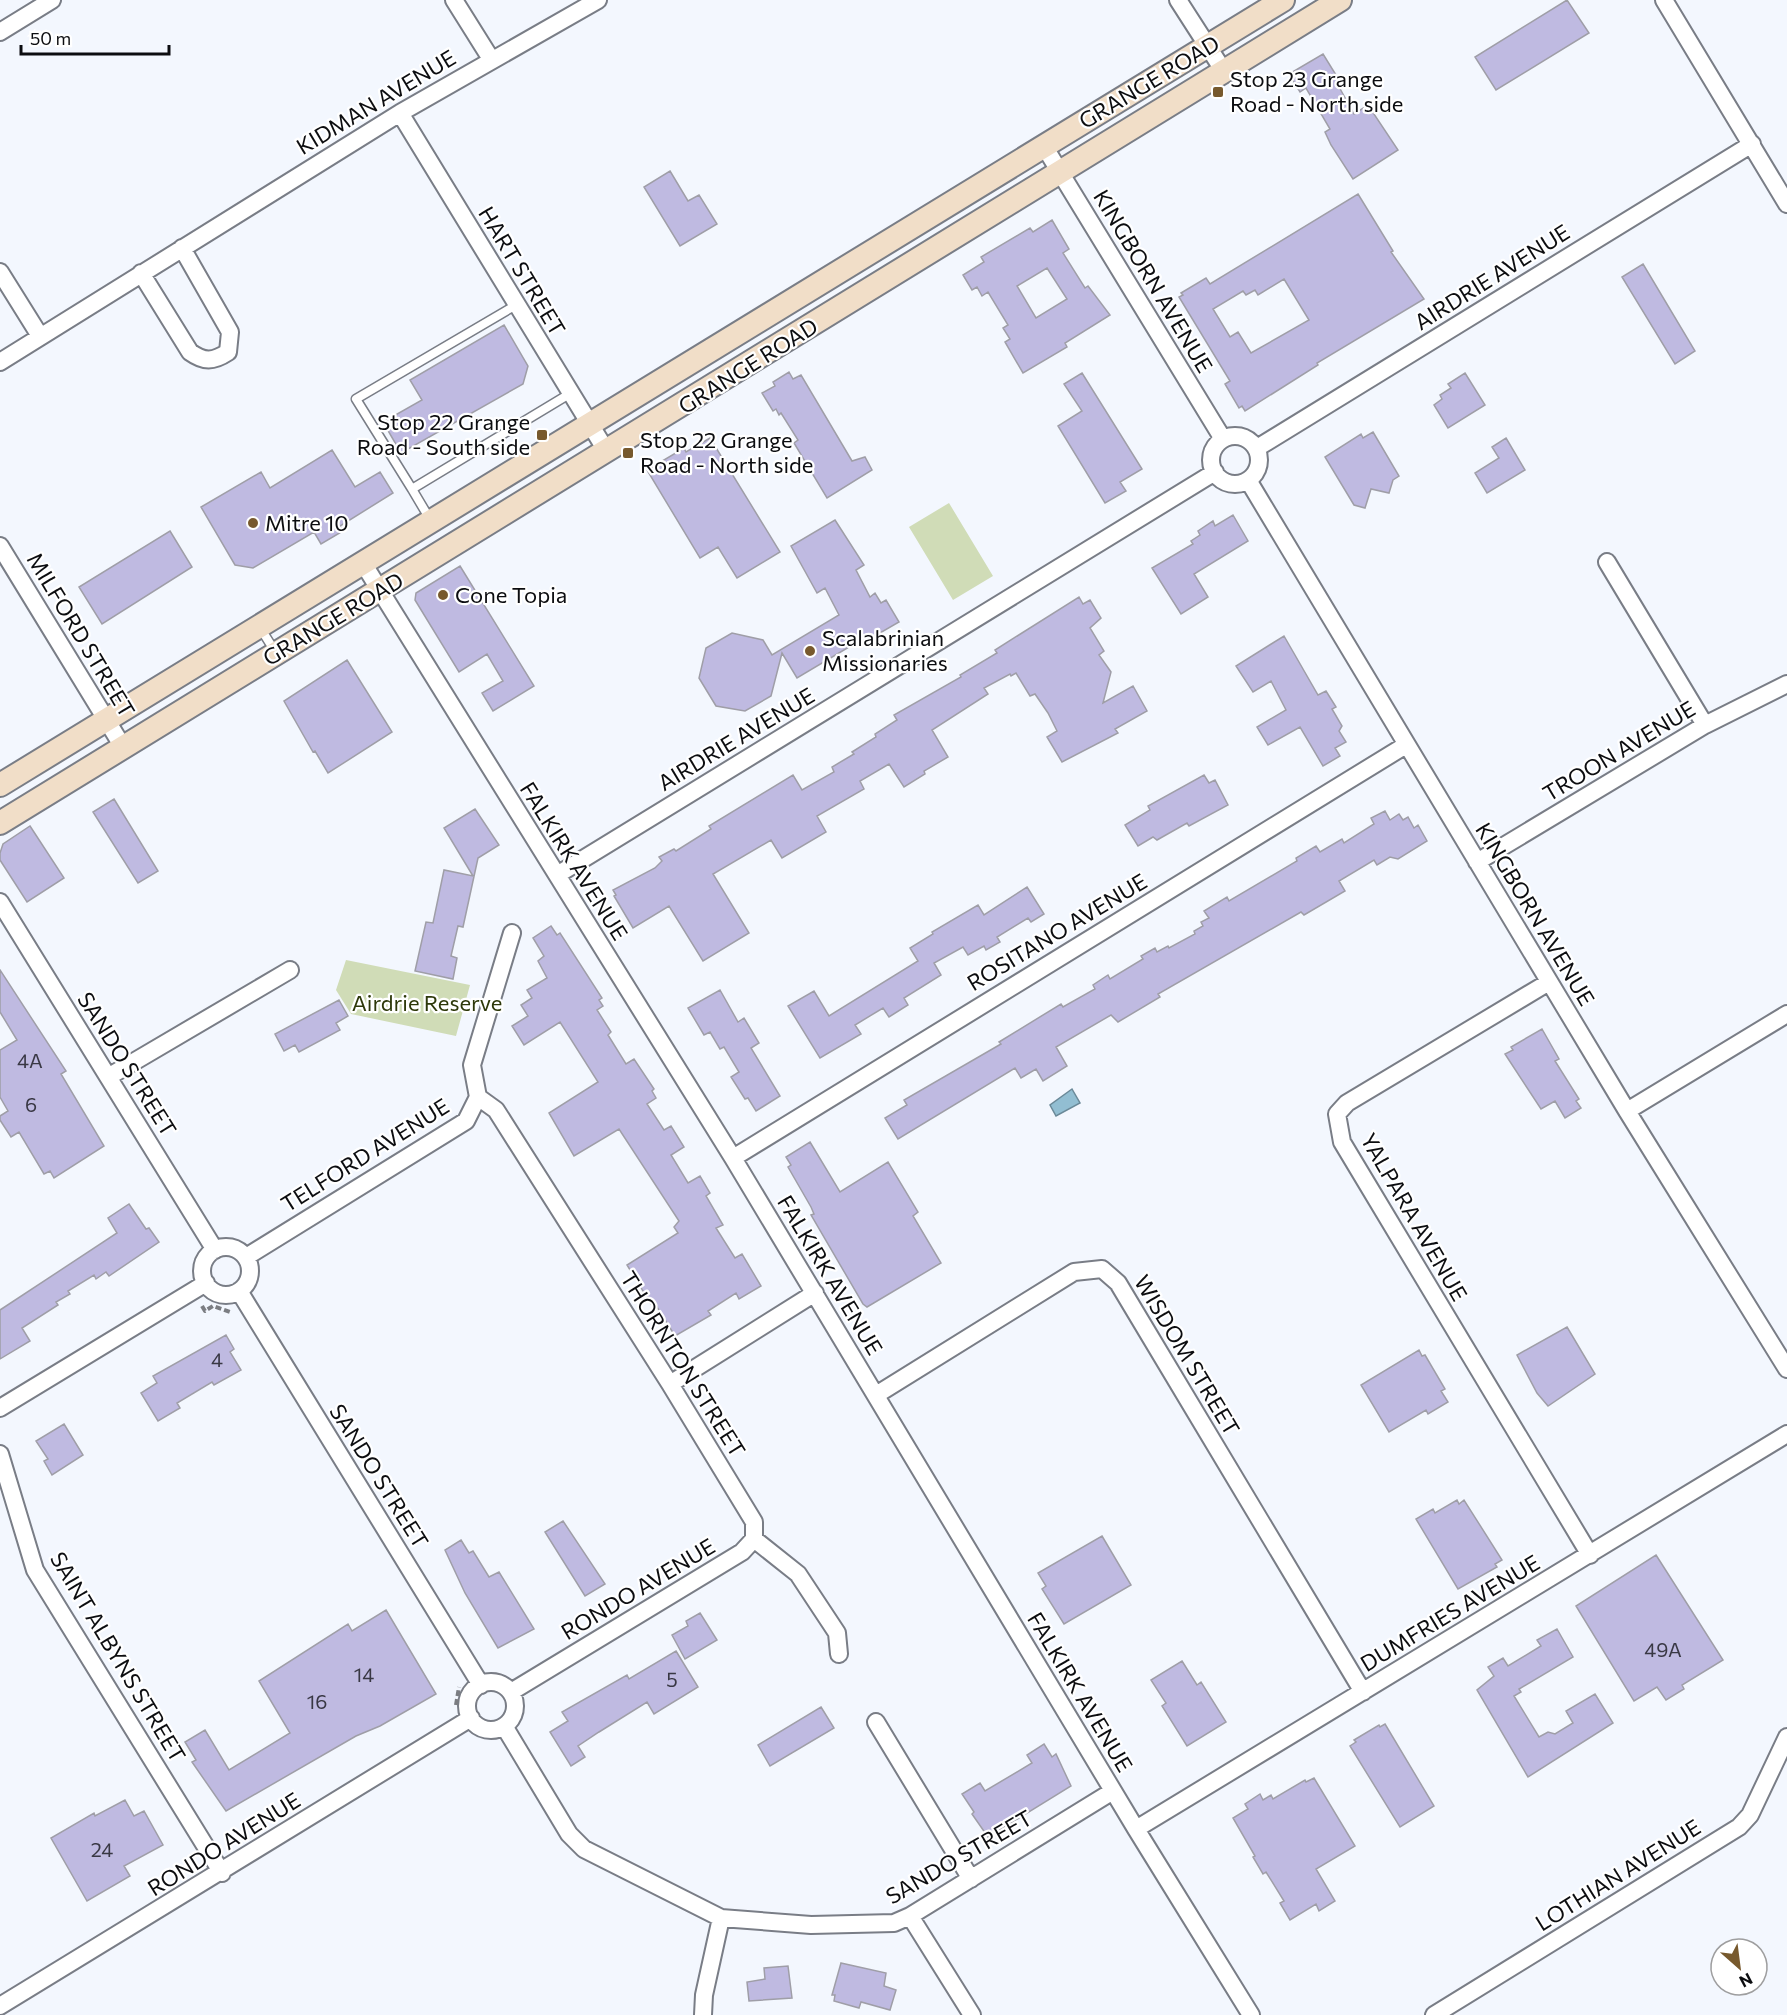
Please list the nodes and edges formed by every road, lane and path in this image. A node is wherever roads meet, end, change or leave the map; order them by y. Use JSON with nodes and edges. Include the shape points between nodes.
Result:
{"nodes":[{"id":1,"x":52,"y":0,"type":"edge"},
{"id":2,"x":454,"y":0,"type":"edge"},
{"id":3,"x":598,"y":0,"type":"edge"},
{"id":4,"x":1178,"y":0,"type":"edge"},
{"id":5,"x":1283,"y":0,"type":"edge"},
{"id":6,"x":1340,"y":0,"type":"edge"},
{"id":7,"x":1664,"y":0,"type":"edge"},
{"id":8,"x":0,"y":32,"type":"edge"},
{"id":9,"x":1208,"y":46,"type":"junction"},
{"id":10,"x":491,"y":59,"type":"junction"},
{"id":11,"x":1223,"y":70,"type":"junction"},
{"id":12,"x":400,"y":113,"type":"junction"},
{"id":13,"x":1752,"y":144,"type":"junction"},
{"id":14,"x":1044,"y":146,"type":"junction"},
{"id":15,"x":1059,"y":172,"type":"junction"},
{"id":16,"x":1787,"y":204,"type":"edge"},
{"id":17,"x":182,"y":248,"type":"junction"},
{"id":18,"x":0,"y":272,"type":"edge"},
{"id":19,"x":141,"y":273,"type":"junction"},
{"id":20,"x":516,"y":304,"type":"junction"},
{"id":21,"x":40,"y":336,"type":"junction"},
{"id":22,"x":0,"y":362,"type":"edge"},
{"id":23,"x":571,"y":393,"type":"junction"},
{"id":24,"x":590,"y":424,"type":"junction"},
{"id":25,"x":1223,"y":439,"type":"junction"},
{"id":26,"x":1257,"y":448,"type":"junction"},
{"id":27,"x":607,"y":452,"type":"junction"},
{"id":28,"x":1215,"y":472,"type":"junction"},
{"id":29,"x":1248,"y":480,"type":"junction"},
{"id":30,"x":412,"y":489,"type":"junction"},
{"id":31,"x":431,"y":521,"type":"junction"},
{"id":32,"x":0,"y":546,"type":"edge"},
{"id":33,"x":1607,"y":562,"type":"dead end"},
{"id":34,"x":363,"y":563,"type":"junction"},
{"id":35,"x":380,"y":591,"type":"junction"},
{"id":36,"x":259,"y":626,"type":"junction"},
{"id":37,"x":276,"y":654,"type":"junction"},
{"id":38,"x":1787,"y":684,"type":"edge"},
{"id":39,"x":106,"y":720,"type":"junction"},
{"id":40,"x":1705,"y":725,"type":"junction"},
{"id":41,"x":1406,"y":745,"type":"junction"},
{"id":42,"x":123,"y":747,"type":"junction"},
{"id":43,"x":0,"y":785,"type":"edge"},
{"id":44,"x":0,"y":823,"type":"edge"},
{"id":45,"x":1478,"y":862,"type":"junction"},
{"id":46,"x":556,"y":875,"type":"junction"},
{"id":47,"x":0,"y":902,"type":"edge"},
{"id":48,"x":512,"y":933,"type":"dead end"},
{"id":49,"x":290,"y":970,"type":"dead end"},
{"id":50,"x":1549,"y":982,"type":"junction"},
{"id":51,"x":1787,"y":1014,"type":"edge"},
{"id":52,"x":108,"y":1077,"type":"junction"},
{"id":53,"x":478,"y":1097,"type":"junction"},
{"id":54,"x":1627,"y":1111,"type":"junction"},
{"id":55,"x":733,"y":1158,"type":"junction"},
{"id":56,"x":215,"y":1250,"type":"junction"},
{"id":57,"x":246,"y":1257,"type":"junction"},
{"id":58,"x":206,"y":1283,"type":"junction"},
{"id":59,"x":239,"y":1291,"type":"junction"},
{"id":60,"x":814,"y":1293,"type":"junction"},
{"id":61,"x":1787,"y":1369,"type":"edge"},
{"id":62,"x":670,"y":1384,"type":"junction"},
{"id":63,"x":876,"y":1395,"type":"junction"},
{"id":64,"x":0,"y":1408,"type":"edge"},
{"id":65,"x":1787,"y":1434,"type":"edge"},
{"id":66,"x":0,"y":1454,"type":"edge"},
{"id":67,"x":754,"y":1539,"type":"junction"},
{"id":68,"x":1590,"y":1555,"type":"junction"},
{"id":69,"x":839,"y":1654,"type":"dead end"},
{"id":70,"x":481,"y":1685,"type":"junction"},
{"id":71,"x":511,"y":1692,"type":"junction"},
{"id":72,"x":1363,"y":1692,"type":"junction"},
{"id":73,"x":471,"y":1718,"type":"junction"},
{"id":74,"x":876,"y":1722,"type":"dead end"},
{"id":75,"x":504,"y":1726,"type":"junction"},
{"id":76,"x":1787,"y":1737,"type":"edge"},
{"id":77,"x":1113,"y":1791,"type":"junction"},
{"id":78,"x":1136,"y":1829,"type":"junction"},
{"id":79,"x":222,"y":1873,"type":"junction"},
{"id":80,"x":970,"y":1879,"type":"junction"},
{"id":81,"x":910,"y":1916,"type":"junction"},
{"id":82,"x":721,"y":1918,"type":"junction"},
{"id":83,"x":0,"y":2006,"type":"edge"},
{"id":84,"x":702,"y":2015,"type":"edge"},
{"id":85,"x":972,"y":2015,"type":"edge"},
{"id":86,"x":1251,"y":2015,"type":"edge"},
{"id":87,"x":1434,"y":2015,"type":"edge"}],
"edges":[{"from":1,"to":8,"type":"street"},
{"from":2,"to":10,"type":"street"},
{"from":3,"to":10,"type":"street","name":"KIDMAN AVENUE"},
{"from":4,"to":9,"type":"street"},
{"from":5,"to":9,"type":"main road","name":"GRANGE ROAD"},
{"from":6,"to":11,"type":"main road","name":"GRANGE ROAD"},
{"from":7,"to":13,"type":"street"},
{"from":9,"to":11,"type":"street"},
{"from":9,"to":14,"type":"main road","name":"GRANGE ROAD"},
{"from":10,"to":12,"type":"street","name":"KIDMAN AVENUE"},
{"from":11,"to":15,"type":"main road","name":"GRANGE ROAD"},
{"from":12,"to":17,"type":"street","name":"KIDMAN AVENUE"},
{"from":12,"to":20,"type":"street","name":"HART STREET"},
{"from":13,"to":16,"type":"street"},
{"from":13,"to":26,"type":"street","name":"AIRDRIE AVENUE"},
{"from":14,"to":15,"type":"street","name":"KINGBORN AVENUE"},
{"from":14,"to":24,"type":"main road","name":"GRANGE ROAD"},
{"from":15,"to":25,"type":"street","name":"KINGBORN AVENUE"},
{"from":15,"to":27,"type":"main road","name":"GRANGE ROAD"},
{"from":17,"to":19,"type":"street","name":"KIDMAN AVENUE"},
{"from":17,"to":19,"type":"street","via":[[230,332],[228,352],[216,359],[201,360],[190,351]]},
{"from":18,"to":21,"type":"street"},
{"from":19,"to":21,"type":"street","name":"KIDMAN AVENUE"},
{"from":20,"to":23,"type":"street","name":"HART STREET"},
{"from":20,"to":30,"type":"lane","via":[[356,399]]},
{"from":21,"to":22,"type":"street","name":"KIDMAN AVENUE"},
{"from":23,"to":24,"type":"street","name":"HART STREET"},
{"from":23,"to":30,"type":"lane"},
{"from":24,"to":27,"type":"street","name":"HART STREET"},
{"from":24,"to":31,"type":"main road","name":"GRANGE ROAD"},
{"from":25,"to":26,"type":"street","via":[[1243,437]]},
{"from":25,"to":28,"type":"street","via":[[1213,452]]},
{"from":26,"to":29,"type":"street","via":[[1258,467]]},
{"from":27,"to":35,"type":"main road","name":"GRANGE ROAD"},
{"from":28,"to":29,"type":"street","via":[[1229,482]]},
{"from":28,"to":46,"type":"street","name":"AIRDRIE AVENUE"},
{"from":29,"to":41,"type":"street","name":"KINGBORN AVENUE"},
{"from":30,"to":31,"type":"lane"},
{"from":31,"to":34,"type":"main road","name":"GRANGE ROAD"},
{"from":32,"to":39,"type":"street","name":"MILFORD STREET"},
{"from":33,"to":40,"type":"street"},
{"from":34,"to":35,"type":"street","name":"FALKIRK AVENUE"},
{"from":34,"to":36,"type":"main road","name":"GRANGE ROAD"},
{"from":35,"to":37,"type":"main road","name":"GRANGE ROAD"},
{"from":35,"to":46,"type":"street","name":"FALKIRK AVENUE"},
{"from":36,"to":37,"type":"lane"},
{"from":36,"to":39,"type":"main road","name":"GRANGE ROAD"},
{"from":37,"to":42,"type":"main road","name":"GRANGE ROAD"},
{"from":38,"to":40,"type":"street","name":"TROON AVENUE"},
{"from":39,"to":42,"type":"street","name":"MILFORD STREET"},
{"from":39,"to":43,"type":"main road","name":"GRANGE ROAD"},
{"from":40,"to":45,"type":"street","name":"TROON AVENUE"},
{"from":41,"to":45,"type":"street","name":"KINGBORN AVENUE"},
{"from":41,"to":55,"type":"street","name":"ROSITANO AVENUE"},
{"from":42,"to":44,"type":"main road","name":"GRANGE ROAD"},
{"from":45,"to":50,"type":"street","name":"KINGBORN AVENUE"},
{"from":46,"to":55,"type":"street","name":"FALKIRK AVENUE"},
{"from":47,"to":52,"type":"street","name":"SANDO STREET"},
{"from":48,"to":53,"type":"street","name":"TELFORD AVENUE","via":[[472,1065]]},
{"from":49,"to":52,"type":"street"},
{"from":50,"to":54,"type":"street","name":"KINGBORN AVENUE"},
{"from":50,"to":68,"type":"street","name":"YALPARA AVENUE","via":[[1347,1103],[1337,1114],[1342,1142]]},
{"from":51,"to":54,"type":"street"},
{"from":52,"to":56,"type":"street","name":"SANDO STREET"},
{"from":53,"to":57,"type":"street","name":"TELFORD AVENUE","via":[[466,1121]]},
{"from":53,"to":62,"type":"street","name":"THORNTON STREET","via":[[496,1110]]},
{"from":54,"to":61,"type":"street","name":"KINGBORN AVENUE"},
{"from":55,"to":60,"type":"street","name":"FALKIRK AVENUE"},
{"from":56,"to":57,"type":"street","via":[[235,1249]]},
{"from":56,"to":58,"type":"street","via":[[202,1268]]},
{"from":57,"to":59,"type":"street","via":[[250,1272]]},
{"from":58,"to":59,"type":"street","via":[[217,1293]]},
{"from":58,"to":64,"type":"street"},
{"from":59,"to":70,"type":"street","name":"SANDO STREET"},
{"from":60,"to":62,"type":"street"},
{"from":60,"to":63,"type":"street","name":"FALKIRK AVENUE"},
{"from":62,"to":67,"type":"street","name":"THORNTON STREET","via":[[754,1522]]},
{"from":63,"to":72,"type":"street","name":"WISDOM STREET","via":[[1074,1272],[1102,1269],[1118,1283]]},
{"from":63,"to":77,"type":"street","name":"FALKIRK AVENUE"},
{"from":65,"to":68,"type":"street","name":"DUMFRIES AVENUE"},
{"from":66,"to":79,"type":"street","name":"SAINT ALBYNS STREET","via":[[35,1570]]},
{"from":67,"to":69,"type":"street","via":[[798,1574],[837,1633]]},
{"from":67,"to":71,"type":"street","name":"RONDO AVENUE","via":[[742,1552]]},
{"from":68,"to":72,"type":"street","name":"DUMFRIES AVENUE"},
{"from":70,"to":71,"type":"street","via":[[499,1683]]},
{"from":70,"to":73,"type":"street","via":[[469,1698]]},
{"from":71,"to":75,"type":"street","via":[[514,1714]]},
{"from":72,"to":78,"type":"street","name":"DUMFRIES AVENUE"},
{"from":73,"to":75,"type":"street","via":[[485,1729]]},
{"from":73,"to":79,"type":"street","name":"RONDO AVENUE"},
{"from":74,"to":80,"type":"street"},
{"from":75,"to":82,"type":"street","name":"SANDO STREET","via":[[569,1834],[584,1849]]},
{"from":76,"to":87,"type":"street","name":"LOTHIAN AVENUE","via":[[1750,1815],[1739,1827]]},
{"from":77,"to":78,"type":"street","name":"FALKIRK AVENUE"},
{"from":77,"to":80,"type":"street","name":"SANDO STREET"},
{"from":78,"to":86,"type":"street","name":"FALKIRK AVENUE"},
{"from":79,"to":83,"type":"street","name":"RONDO AVENUE"},
{"from":80,"to":81,"type":"street","name":"SANDO STREET"},
{"from":81,"to":82,"type":"street","name":"SANDO STREET","via":[[894,1923],[811,1925]]},
{"from":81,"to":85,"type":"street"},
{"from":82,"to":84,"type":"street"}]}
